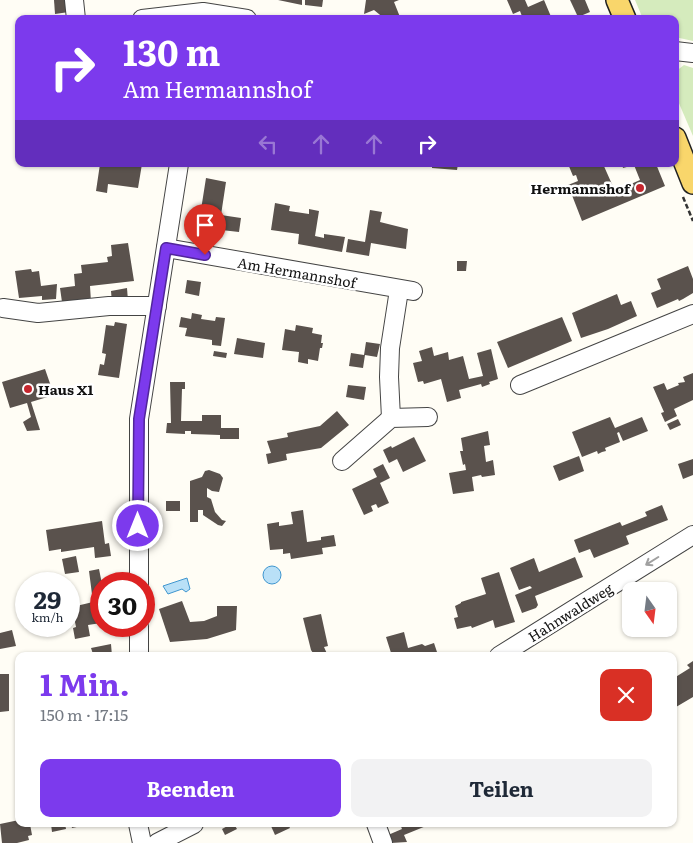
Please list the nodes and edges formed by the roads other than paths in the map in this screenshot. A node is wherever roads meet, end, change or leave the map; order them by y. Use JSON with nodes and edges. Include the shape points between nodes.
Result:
{"nodes":[{"id":1,"x":74,"y":0,"type":"edge"},
{"id":2,"x":617,"y":0,"type":"edge"},
{"id":3,"x":203,"y":10,"type":"edge"},
{"id":4,"x":76,"y":15,"type":"edge"},
{"id":5,"x":169,"y":15,"type":"edge"},
{"id":6,"x":227,"y":15,"type":"edge"},
{"id":7,"x":623,"y":15,"type":"edge"},
{"id":8,"x":679,"y":51,"type":"edge"},
{"id":9,"x":693,"y":53,"type":"edge"},
{"id":10,"x":679,"y":148,"type":"edge"},
{"id":11,"x":180,"y":167,"type":"edge"},
{"id":12,"x":693,"y":183,"type":"edge"},
{"id":13,"x":166,"y":248,"type":"junction"},
{"id":14,"x":157,"y":306,"type":"junction"},
{"id":15,"x":3,"y":308,"type":"dead end"},
{"id":16,"x":693,"y":314,"type":"edge"},
{"id":17,"x":520,"y":385,"type":"dead end"},
{"id":18,"x":391,"y":418,"type":"junction"},
{"id":19,"x":428,"y":418,"type":"dead end"},
{"id":20,"x":342,"y":461,"type":"dead end"},
{"id":21,"x":693,"y":535,"type":"edge"},
{"id":22,"x":139,"y":572,"type":"edge"},
{"id":23,"x":139,"y":637,"type":"edge"},
{"id":24,"x":139,"y":652,"type":"edge"},
{"id":25,"x":505,"y":652,"type":"edge"},
{"id":26,"x":139,"y":827,"type":"edge"},
{"id":27,"x":188,"y":827,"type":"edge"},
{"id":28,"x":377,"y":827,"type":"edge"},
{"id":29,"x":142,"y":843,"type":"edge"},
{"id":30,"x":156,"y":843,"type":"edge"},
{"id":31,"x":383,"y":843,"type":"edge"}],
"edges":[{"from":1,"to":4,"type":"street"},
{"from":2,"to":7,"type":"main road"},
{"from":3,"to":5,"type":"street"},
{"from":3,"to":6,"type":"street"},
{"from":8,"to":9,"type":"street"},
{"from":10,"to":12,"type":"main road"},
{"from":11,"to":13,"type":"street"},
{"from":13,"to":14,"type":"street"},
{"from":13,"to":18,"type":"street","name":"Am Hermannshof","via":[[406,290],[390,358]]},
{"from":14,"to":15,"type":"street","via":[[109,306],[38,313]]},
{"from":14,"to":22,"type":"street","via":[[139,419]]},
{"from":16,"to":17,"type":"street"},
{"from":18,"to":19,"type":"street"},
{"from":18,"to":20,"type":"street"},
{"from":21,"to":25,"type":"street","name":"Hahnwaldweg","one_way":true},
{"from":23,"to":24,"type":"street"},
{"from":26,"to":29,"type":"street"},
{"from":27,"to":30,"type":"street"},
{"from":28,"to":31,"type":"street"}]}
